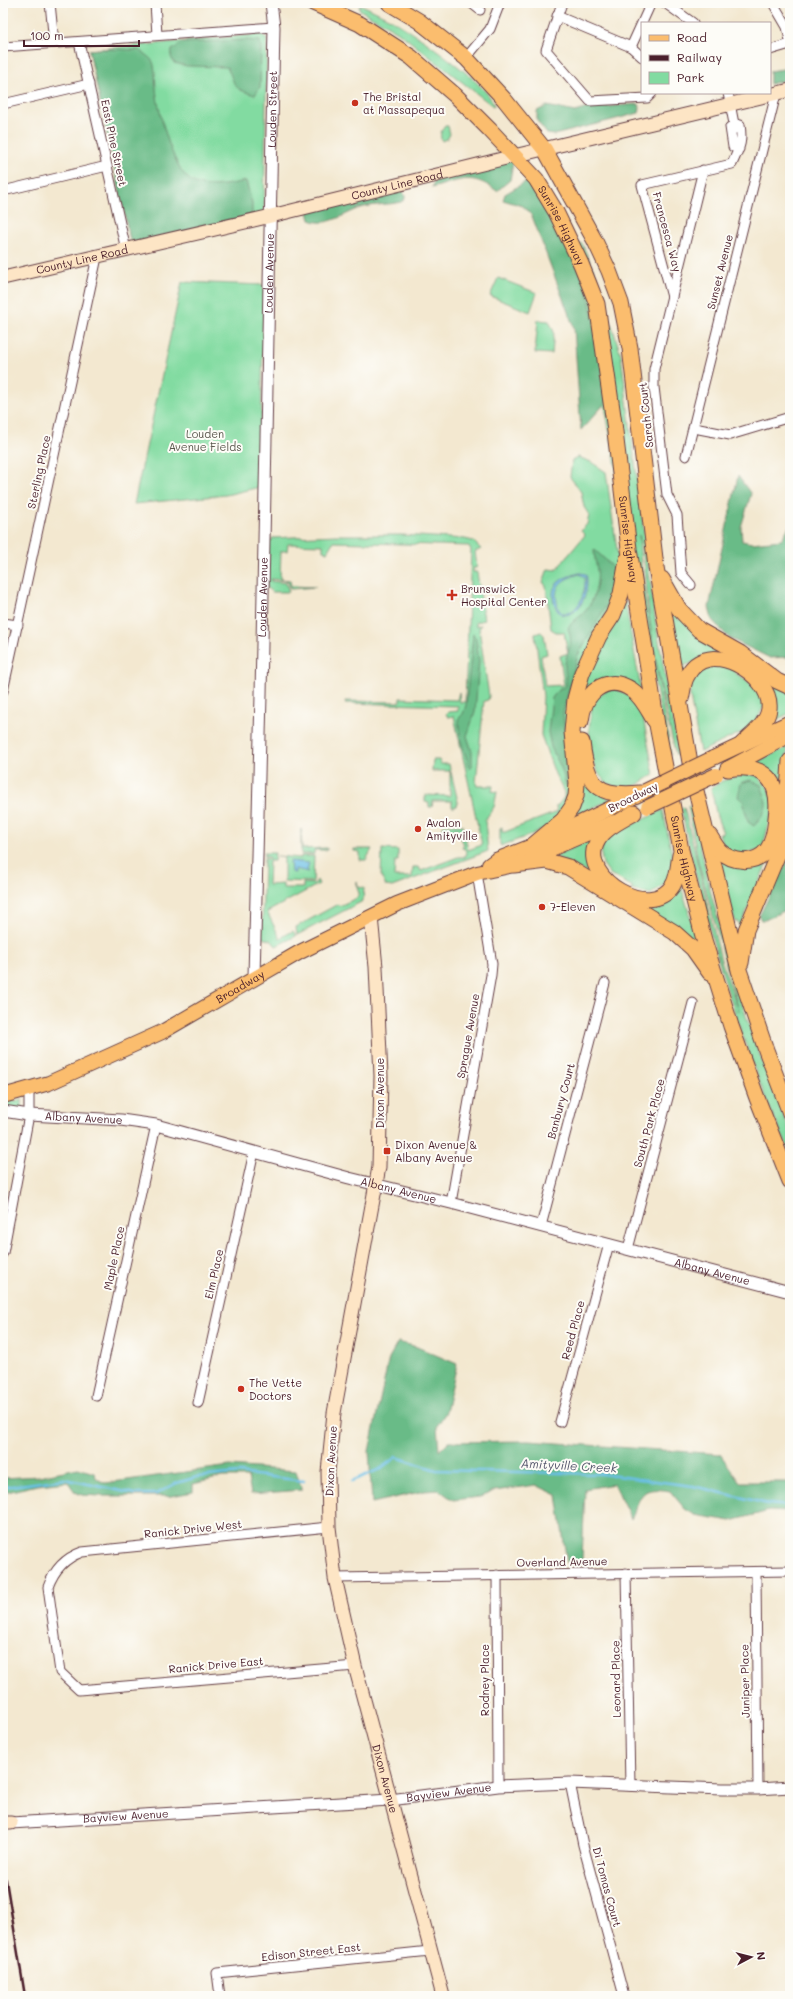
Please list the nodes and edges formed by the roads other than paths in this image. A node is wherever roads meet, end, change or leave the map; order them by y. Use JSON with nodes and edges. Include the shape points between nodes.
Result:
{"nodes":[{"id":1,"x":50,"y":3,"type":"edge"},
{"id":2,"x":155,"y":3,"type":"edge"},
{"id":3,"x":272,"y":3,"type":"edge"},
{"id":4,"x":313,"y":3,"type":"edge"},
{"id":5,"x":390,"y":3,"type":"edge"},
{"id":6,"x":471,"y":3,"type":"edge"},
{"id":7,"x":500,"y":3,"type":"edge"},
{"id":8,"x":562,"y":3,"type":"edge"},
{"id":9,"x":651,"y":3,"type":"edge"},
{"id":10,"x":665,"y":3,"type":"edge"},
{"id":11,"x":773,"y":3,"type":"edge"},
{"id":12,"x":480,"y":10,"type":"dead end"},
{"id":13,"x":557,"y":16,"type":"junction"},
{"id":14,"x":642,"y":22,"type":"edge"},
{"id":15,"x":692,"y":22,"type":"edge"},
{"id":16,"x":641,"y":25,"type":"edge"},
{"id":17,"x":274,"y":27,"type":"junction"},
{"id":18,"x":157,"y":35,"type":"junction"},
{"id":19,"x":790,"y":40,"type":"edge"},
{"id":20,"x":79,"y":42,"type":"junction"},
{"id":21,"x":54,"y":43,"type":"junction"},
{"id":22,"x":790,"y":44,"type":"edge"},
{"id":23,"x":3,"y":47,"type":"edge"},
{"id":24,"x":631,"y":47,"type":"junction"},
{"id":25,"x":771,"y":50,"type":"edge"},
{"id":26,"x":641,"y":56,"type":"edge"},
{"id":27,"x":466,"y":58,"type":"junction"},
{"id":28,"x":89,"y":84,"type":"junction"},
{"id":29,"x":790,"y":90,"type":"edge"},
{"id":30,"x":651,"y":94,"type":"edge"},
{"id":31,"x":776,"y":94,"type":"junction"},
{"id":32,"x":730,"y":98,"type":"edge"},
{"id":33,"x":3,"y":104,"type":"edge"},
{"id":34,"x":545,"y":150,"type":"junction"},
{"id":35,"x":514,"y":156,"type":"junction"},
{"id":36,"x":107,"y":166,"type":"junction"},
{"id":37,"x":703,"y":170,"type":"junction"},
{"id":38,"x":3,"y":191,"type":"edge"},
{"id":39,"x":272,"y":216,"type":"junction"},
{"id":40,"x":126,"y":250,"type":"junction"},
{"id":41,"x":98,"y":257,"type":"junction"},
{"id":42,"x":3,"y":278,"type":"edge"},
{"id":43,"x":672,"y":298,"type":"junction"},
{"id":44,"x":790,"y":417,"type":"edge"},
{"id":45,"x":694,"y":428,"type":"junction"},
{"id":46,"x":686,"y":456,"type":"dead end"},
{"id":47,"x":629,"y":549,"type":"junction"},
{"id":48,"x":656,"y":568,"type":"junction"},
{"id":49,"x":691,"y":585,"type":"dead end"},
{"id":50,"x":3,"y":623,"type":"edge"},
{"id":51,"x":18,"y":625,"type":"junction"},
{"id":52,"x":790,"y":687,"type":"edge"},
{"id":53,"x":3,"y":691,"type":"edge"},
{"id":54,"x":680,"y":708,"type":"junction"},
{"id":55,"x":790,"y":722,"type":"edge"},
{"id":56,"x":657,"y":725,"type":"junction"},
{"id":57,"x":790,"y":734,"type":"edge"},
{"id":58,"x":742,"y":744,"type":"junction"},
{"id":59,"x":790,"y":761,"type":"edge"},
{"id":60,"x":722,"y":772,"type":"junction"},
{"id":61,"x":643,"y":792,"type":"junction"},
{"id":62,"x":634,"y":813,"type":"junction"},
{"id":63,"x":705,"y":829,"type":"junction"},
{"id":64,"x":532,"y":846,"type":"junction"},
{"id":65,"x":681,"y":850,"type":"junction"},
{"id":66,"x":514,"y":865,"type":"junction"},
{"id":67,"x":477,"y":873,"type":"junction"},
{"id":68,"x":372,"y":917,"type":"junction"},
{"id":69,"x":739,"y":970,"type":"junction"},
{"id":70,"x":254,"y":977,"type":"junction"},
{"id":71,"x":605,"y":983,"type":"dead end"},
{"id":72,"x":718,"y":985,"type":"junction"},
{"id":73,"x":693,"y":1003,"type":"dead end"},
{"id":74,"x":29,"y":1090,"type":"junction"},
{"id":75,"x":3,"y":1096,"type":"edge"},
{"id":76,"x":3,"y":1110,"type":"edge"},
{"id":77,"x":790,"y":1113,"type":"edge"},
{"id":78,"x":29,"y":1115,"type":"junction"},
{"id":79,"x":156,"y":1125,"type":"junction"},
{"id":80,"x":254,"y":1152,"type":"junction"},
{"id":81,"x":790,"y":1181,"type":"edge"},
{"id":82,"x":376,"y":1185,"type":"junction"},
{"id":83,"x":451,"y":1203,"type":"junction"},
{"id":84,"x":540,"y":1226,"type":"junction"},
{"id":85,"x":609,"y":1244,"type":"junction"},
{"id":86,"x":628,"y":1250,"type":"junction"},
{"id":87,"x":3,"y":1253,"type":"edge"},
{"id":88,"x":790,"y":1292,"type":"edge"},
{"id":89,"x":96,"y":1396,"type":"dead end"},
{"id":90,"x":198,"y":1403,"type":"dead end"},
{"id":91,"x":560,"y":1422,"type":"dead end"},
{"id":92,"x":329,"y":1527,"type":"junction"},
{"id":93,"x":790,"y":1571,"type":"edge"},
{"id":94,"x":756,"y":1572,"type":"junction"},
{"id":95,"x":626,"y":1573,"type":"junction"},
{"id":96,"x":497,"y":1575,"type":"junction"},
{"id":97,"x":335,"y":1578,"type":"junction"},
{"id":98,"x":355,"y":1666,"type":"junction"},
{"id":99,"x":79,"y":1690,"type":"joint"},
{"id":100,"x":570,"y":1783,"type":"junction"},
{"id":101,"x":498,"y":1786,"type":"junction"},
{"id":102,"x":630,"y":1786,"type":"junction"},
{"id":103,"x":790,"y":1787,"type":"edge"},
{"id":104,"x":758,"y":1789,"type":"junction"},
{"id":105,"x":390,"y":1800,"type":"junction"},
{"id":106,"x":7,"y":1823,"type":"edge"},
{"id":107,"x":430,"y":1951,"type":"junction"},
{"id":108,"x":220,"y":1996,"type":"edge"},
{"id":109,"x":443,"y":1996,"type":"edge"},
{"id":110,"x":624,"y":1996,"type":"edge"}],
"edges":[{"from":1,"to":21,"type":"street"},
{"from":2,"to":18,"type":"street"},
{"from":3,"to":17,"type":"street","name":"Louden Street"},
{"from":4,"to":35,"type":"highway","name":"Sunrise Highway","via":[[360,24],[411,57],[456,96]]},
{"from":5,"to":27,"type":"highway","name":"Sunrise Highway","via":[[419,21]]},
{"from":6,"to":12,"type":"street"},
{"from":7,"to":27,"type":"street","via":[[490,29]]},
{"from":8,"to":13,"type":"street"},
{"from":9,"to":14,"type":"street"},
{"from":10,"to":15,"type":"street"},
{"from":11,"to":19,"type":"street","via":[[787,27]]},
{"from":13,"to":24,"type":"street"},
{"from":13,"to":30,"type":"street","via":[[546,50],[590,100],[647,98]]},
{"from":16,"to":24,"type":"street"},
{"from":17,"to":18,"type":"street"},
{"from":17,"to":39,"type":"street","name":"Louden Street"},
{"from":18,"to":20,"type":"street"},
{"from":20,"to":21,"type":"street"},
{"from":20,"to":28,"type":"street","name":"East Pine Street"},
{"from":21,"to":23,"type":"street"},
{"from":22,"to":25,"type":"street"},
{"from":24,"to":26,"type":"street"},
{"from":27,"to":34,"type":"highway","name":"Sunrise Highway","via":[[504,99]]},
{"from":28,"to":33,"type":"street"},
{"from":28,"to":36,"type":"street","name":"East Pine Street"},
{"from":29,"to":31,"type":"main road","name":"County Line Road"},
{"from":31,"to":32,"type":"main road","name":"County Line Road"},
{"from":31,"to":45,"type":"street","name":"Sunset Avenue"},
{"from":32,"to":34,"type":"main road","name":"County Line Road"},
{"from":32,"to":37,"type":"street","name":"Francesca Way","via":[[735,124],[740,125],[742,141],[732,164]]},
{"from":34,"to":35,"type":"main road","name":"County Line Road"},
{"from":34,"to":48,"type":"highway","name":"Sunrise Highway","via":[[595,242],[622,303],[630,348]]},
{"from":35,"to":39,"type":"main road","name":"County Line Road"},
{"from":35,"to":47,"type":"highway","name":"Sunrise Highway","via":[[536,180],[556,212],[597,304]]},
{"from":36,"to":38,"type":"street"},
{"from":36,"to":40,"type":"street","name":"East Pine Street"},
{"from":37,"to":43,"type":"street","name":"Sarah Court"},
{"from":37,"to":43,"type":"street","name":"Francesca Way","via":[[642,185]]},
{"from":39,"to":40,"type":"main road","name":"County Line Road"},
{"from":39,"to":70,"type":"street","name":"Louden Avenue"},
{"from":40,"to":41,"type":"main road","name":"County Line Road"},
{"from":41,"to":42,"type":"main road","name":"County Line Road"},
{"from":41,"to":51,"type":"street","name":"Sterling Place"},
{"from":43,"to":49,"type":"street","name":"Sarah Court","via":[[654,369],[654,388],[667,495],[677,515],[681,573]]},
{"from":44,"to":45,"type":"street","via":[[730,435]]},
{"from":45,"to":46,"type":"street","name":"Sunset Avenue"},
{"from":47,"to":56,"type":"highway","name":"Sunrise Highway"},
{"from":47,"to":64,"type":"highway","via":[[613,615],[599,636],[582,673],[575,699],[572,732],[576,796],[563,820]]},
{"from":48,"to":52,"type":"highway","via":[[679,609],[699,630],[740,653],[777,681]]},
{"from":48,"to":54,"type":"highway","name":"Sunrise Highway"},
{"from":50,"to":51,"type":"street"},
{"from":51,"to":53,"type":"street","name":"Sterling Place"},
{"from":54,"to":58,"type":"highway","via":[[689,671],[700,662],[711,658],[722,657],[732,661],[763,687],[768,698],[766,719]]},
{"from":54,"to":63,"type":"highway","name":"Sunrise Highway"},
{"from":55,"to":58,"type":"main road","name":"Broadway"},
{"from":56,"to":61,"type":"highway","via":[[634,691],[617,684],[607,684],[592,692],[582,709],[584,756],[588,773],[595,784],[612,794]]},
{"from":56,"to":65,"type":"highway","name":"Sunrise Highway"},
{"from":57,"to":60,"type":"main road","name":"Broadway"},
{"from":58,"to":61,"type":"main road","name":"Broadway","bridge":true},
{"from":59,"to":69,"type":"highway","via":[[785,838],[746,930]]},
{"from":60,"to":62,"type":"main road","name":"Broadway","bridge":true},
{"from":60,"to":63,"type":"highway","via":[[742,767],[762,772],[775,787],[778,806],[771,841],[767,850],[754,859],[734,860],[719,850]]},
{"from":61,"to":64,"type":"main road","name":"Broadway"},
{"from":62,"to":65,"type":"highway","via":[[610,828],[596,843],[595,864],[604,879],[638,898],[658,897],[673,884]]},
{"from":62,"to":66,"type":"main road","name":"Broadway"},
{"from":63,"to":69,"type":"highway","name":"Sunrise Highway"},
{"from":64,"to":67,"type":"main road","name":"Broadway","via":[[496,860]]},
{"from":65,"to":72,"type":"highway","name":"Sunrise Highway"},
{"from":66,"to":67,"type":"main road","name":"Broadway"},
{"from":66,"to":72,"type":"highway","via":[[547,861],[568,867],[674,932],[692,949]]},
{"from":67,"to":68,"type":"main road","name":"Broadway","via":[[397,904]]},
{"from":67,"to":83,"type":"street","name":"Sprague Avenue","via":[[492,964]]},
{"from":68,"to":70,"type":"main road","name":"Broadway"},
{"from":68,"to":82,"type":"main road","name":"Dixon Avenue","via":[[381,1076],[379,1167]]},
{"from":69,"to":77,"type":"highway","name":"Sunrise Highway"},
{"from":70,"to":74,"type":"main road","name":"Broadway","via":[[162,1032]]},
{"from":71,"to":84,"type":"street","name":"Banbury Court"},
{"from":72,"to":81,"type":"highway","name":"Sunrise Highway","via":[[757,1098]]},
{"from":73,"to":86,"type":"street","name":"South Park Place"},
{"from":74,"to":75,"type":"main road","name":"Broadway"},
{"from":74,"to":78,"type":"street"},
{"from":76,"to":78,"type":"street","name":"Albany Avenue"},
{"from":78,"to":79,"type":"street","name":"Albany Avenue","via":[[121,1120]]},
{"from":78,"to":87,"type":"street"},
{"from":79,"to":80,"type":"street","name":"Albany Avenue"},
{"from":79,"to":89,"type":"street","name":"Maple Place"},
{"from":80,"to":82,"type":"street","name":"Albany Avenue"},
{"from":80,"to":90,"type":"street","name":"Elm Place"},
{"from":82,"to":83,"type":"street","name":"Albany Avenue"},
{"from":82,"to":92,"type":"main road","name":"Dixon Avenue","via":[[334,1413],[328,1472]]},
{"from":83,"to":84,"type":"street","name":"Albany Avenue"},
{"from":84,"to":85,"type":"street","name":"Albany Avenue"},
{"from":85,"to":86,"type":"street","name":"Albany Avenue"},
{"from":85,"to":91,"type":"street","name":"Reed Place"},
{"from":86,"to":88,"type":"street","name":"Albany Avenue"},
{"from":92,"to":97,"type":"main road","name":"Dixon Avenue"},
{"from":92,"to":99,"type":"street","name":"Ranick Drive West","via":[[82,1552],[70,1556],[52,1574],[48,1587],[60,1672]]},
{"from":93,"to":94,"type":"street","name":"Overland Avenue"},
{"from":94,"to":95,"type":"street","name":"Overland Avenue"},
{"from":94,"to":104,"type":"street","name":"Juniper Place"},
{"from":95,"to":96,"type":"street","name":"Overland Avenue"},
{"from":95,"to":102,"type":"street","name":"Leonard Place"},
{"from":96,"to":97,"type":"street","name":"Overland Avenue"},
{"from":96,"to":101,"type":"street","name":"Rodney Place"},
{"from":97,"to":98,"type":"main road","name":"Dixon Avenue"},
{"from":98,"to":99,"type":"street","name":"Ranick Drive East"},
{"from":98,"to":105,"type":"main road","name":"Dixon Avenue"},
{"from":100,"to":101,"type":"street","name":"Bayview Avenue"},
{"from":100,"to":102,"type":"street","name":"Bayview Avenue"},
{"from":100,"to":110,"type":"street","name":"Di Tomas Court","via":[[583,1845]]},
{"from":101,"to":105,"type":"street","name":"Bayview Avenue"},
{"from":102,"to":104,"type":"street","name":"Bayview Avenue"},
{"from":103,"to":104,"type":"street","name":"Bayview Avenue"},
{"from":105,"to":106,"type":"street","name":"Bayview Avenue"},
{"from":105,"to":107,"type":"main road","name":"Dixon Avenue"},
{"from":107,"to":108,"type":"street","name":"Edison Street East","via":[[217,1973]]},
{"from":107,"to":109,"type":"main road","name":"Dixon Avenue"}]}
